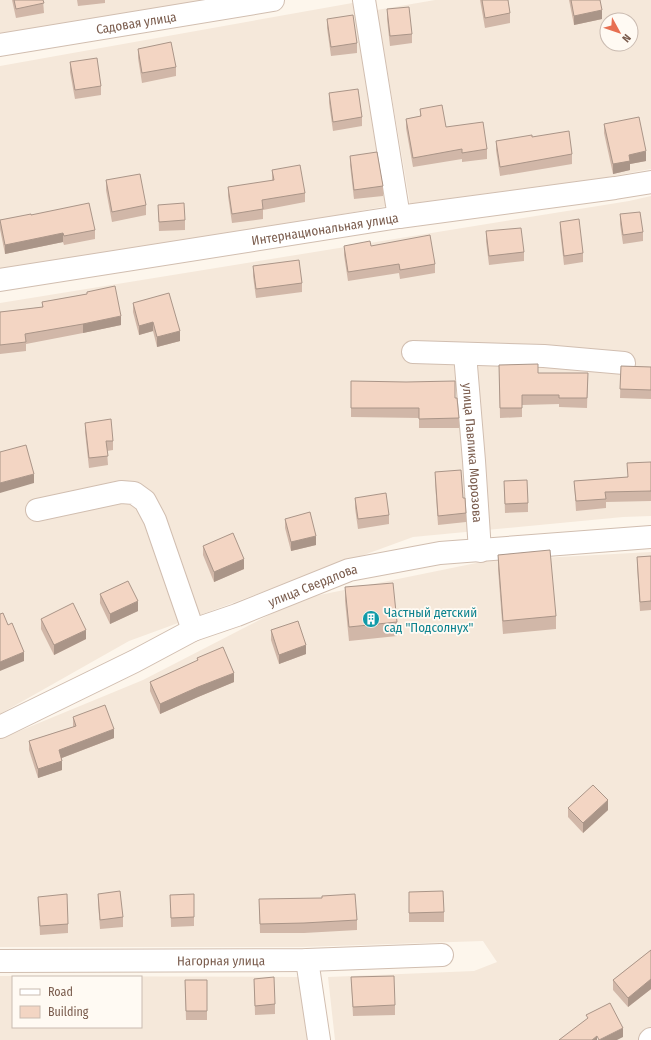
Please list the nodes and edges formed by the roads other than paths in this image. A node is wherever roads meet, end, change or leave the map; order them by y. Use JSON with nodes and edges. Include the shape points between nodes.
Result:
{"nodes":[{"id":1,"x":273,"y":0,"type":"edge"},
{"id":2,"x":364,"y":0,"type":"edge"},
{"id":3,"x":0,"y":45,"type":"edge"},
{"id":4,"x":651,"y":182,"type":"edge"},
{"id":5,"x":399,"y":217,"type":"junction"},
{"id":6,"x":0,"y":280,"type":"edge"},
{"id":7,"x":413,"y":352,"type":"dead end"},
{"id":8,"x":465,"y":354,"type":"junction"},
{"id":9,"x":624,"y":363,"type":"dead end"},
{"id":10,"x":37,"y":510,"type":"dead end"},
{"id":11,"x":651,"y":537,"type":"edge"},
{"id":12,"x":480,"y":551,"type":"junction"},
{"id":13,"x":193,"y":630,"type":"junction"},
{"id":14,"x":0,"y":727,"type":"edge"},
{"id":15,"x":442,"y":955,"type":"dead end"},
{"id":16,"x":307,"y":960,"type":"junction"},
{"id":17,"x":0,"y":961,"type":"edge"},
{"id":18,"x":319,"y":1040,"type":"edge"}],
"edges":[{"from":1,"to":3,"type":"street","name":"Садовая улица"},
{"from":2,"to":5,"type":"street"},
{"from":4,"to":5,"type":"street","name":"Интернациональная улица"},
{"from":5,"to":6,"type":"street","name":"Интернациональная улица"},
{"from":7,"to":8,"type":"street"},
{"from":8,"to":9,"type":"street","via":[[544,356]]},
{"from":8,"to":12,"type":"street","name":"улица Павлика Морозова"},
{"from":10,"to":13,"type":"street","via":[[121,492],[134,493],[145,501],[155,520]]},
{"from":11,"to":12,"type":"street","name":"улица Свердлова"},
{"from":12,"to":13,"type":"street","name":"улица Свердлова","via":[[440,553],[349,570]]},
{"from":13,"to":14,"type":"street","name":"улица Свердлова"},
{"from":15,"to":16,"type":"street","name":"Нагорная улица"},
{"from":16,"to":17,"type":"street","name":"Нагорная улица"},
{"from":16,"to":18,"type":"street"}]}
